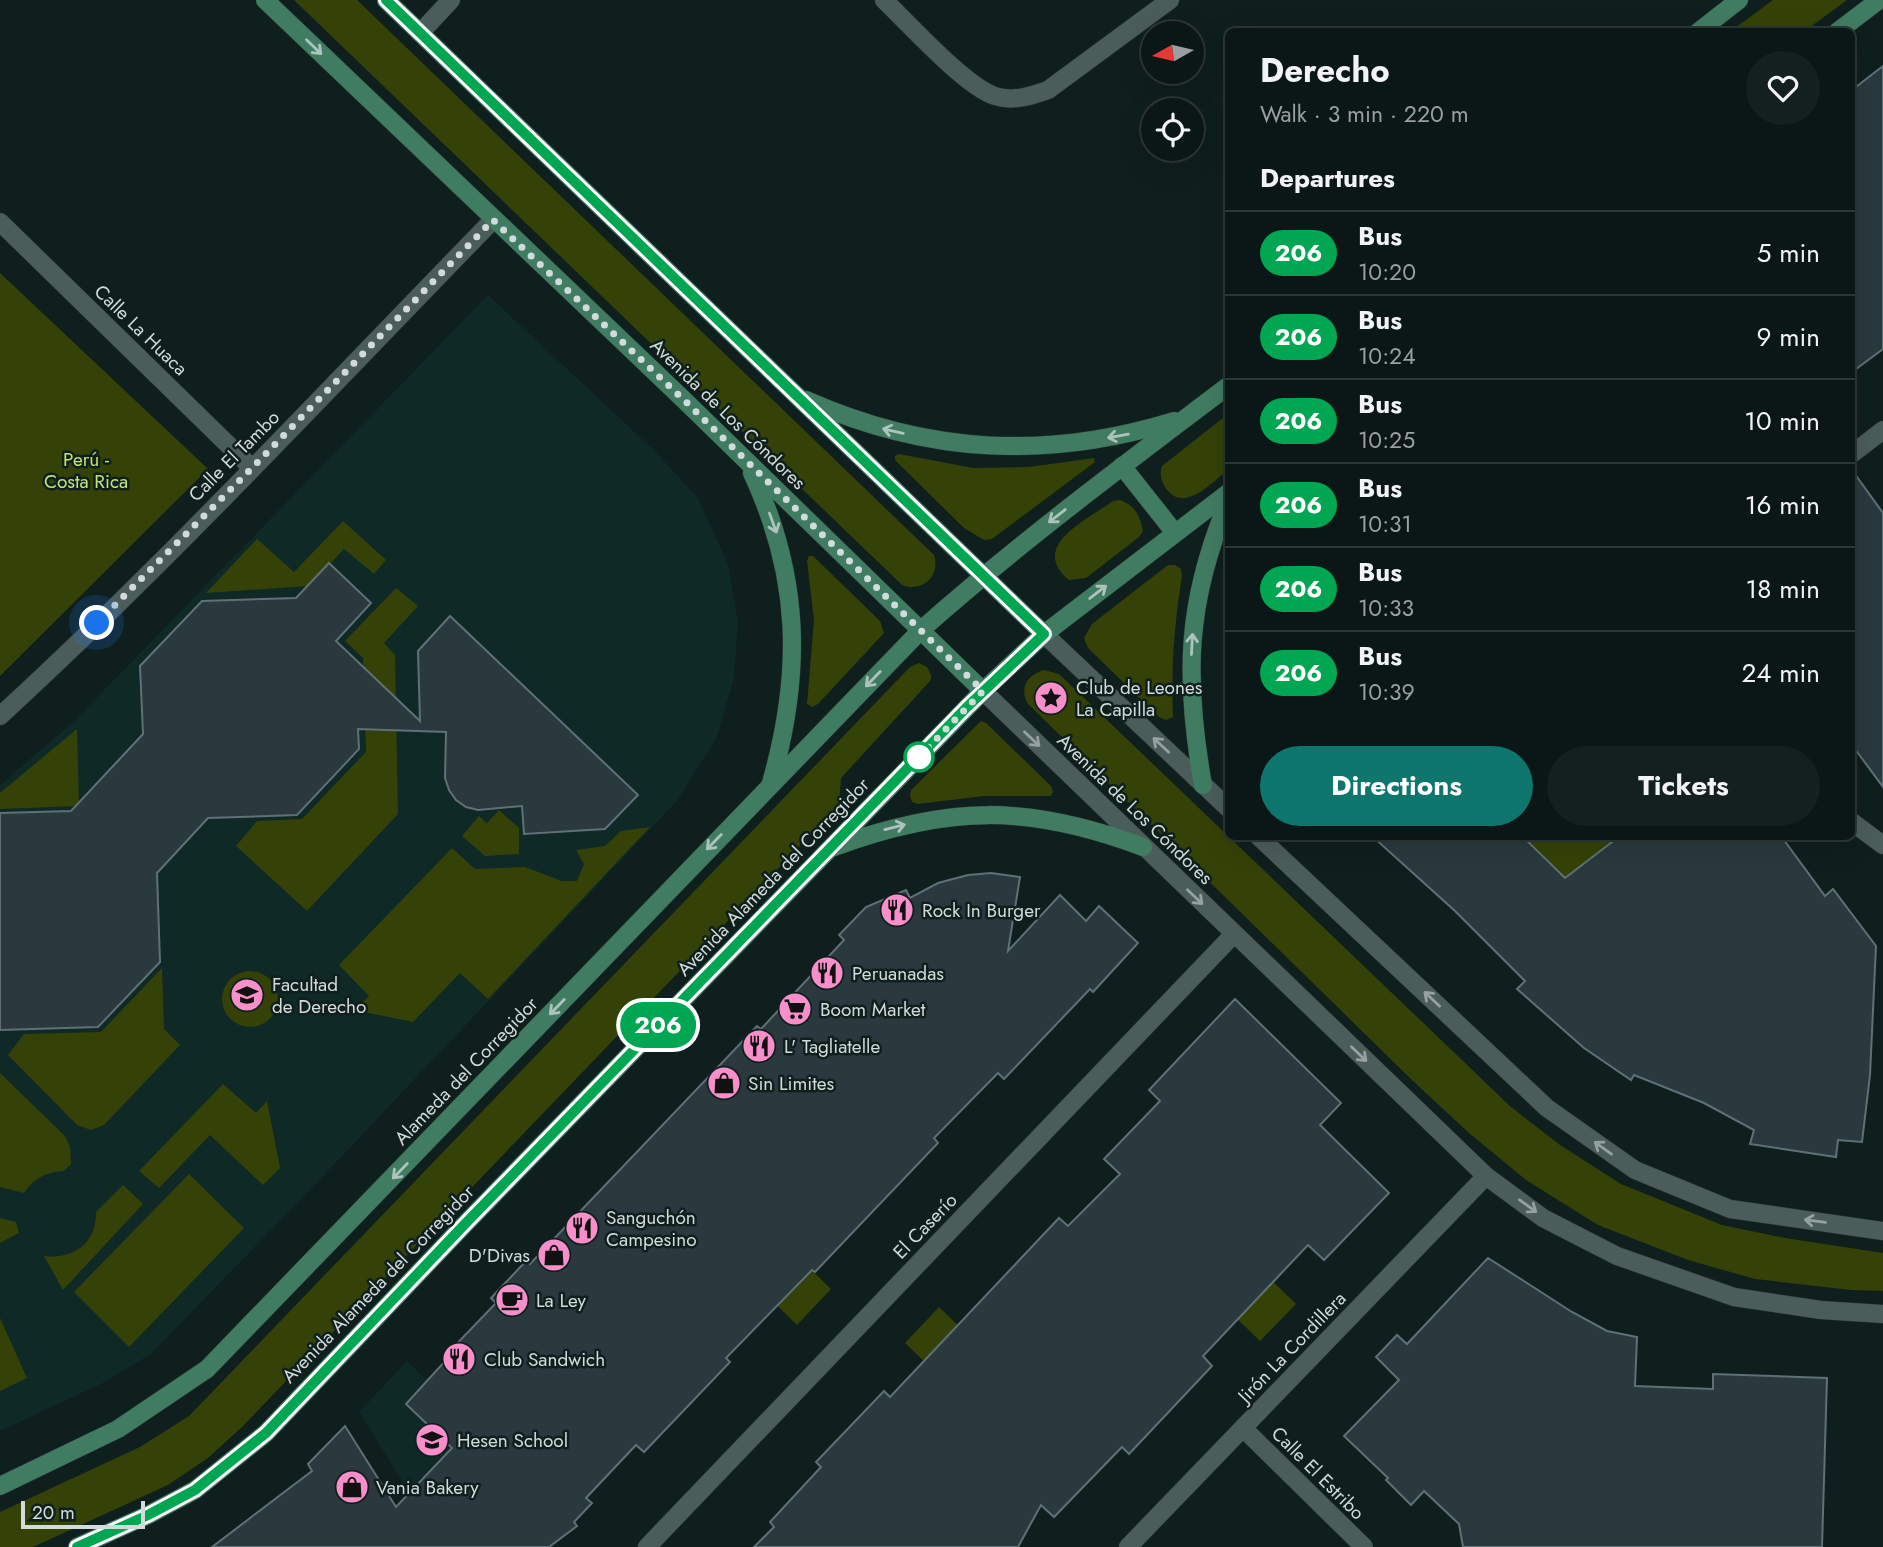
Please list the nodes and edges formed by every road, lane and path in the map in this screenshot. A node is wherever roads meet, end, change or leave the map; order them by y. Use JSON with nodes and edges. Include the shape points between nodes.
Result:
{"nodes":[{"id":1,"x":265,"y":0,"type":"edge"},
{"id":2,"x":386,"y":0,"type":"edge"},
{"id":3,"x":451,"y":0,"type":"edge"},
{"id":4,"x":884,"y":0,"type":"edge"},
{"id":5,"x":1170,"y":0,"type":"edge"},
{"id":6,"x":1739,"y":0,"type":"edge"},
{"id":7,"x":1879,"y":0,"type":"edge"},
{"id":8,"x":1703,"y":28,"type":"edge"},
{"id":9,"x":1843,"y":28,"type":"edge"},
{"id":10,"x":420,"y":33,"type":"junction"},
{"id":11,"x":493,"y":220,"type":"junction"},
{"id":12,"x":0,"y":222,"type":"edge"},
{"id":13,"x":1225,"y":388,"type":"edge"},
{"id":14,"x":794,"y":394,"type":"junction"},
{"id":15,"x":1184,"y":418,"type":"junction"},
{"id":16,"x":1883,"y":430,"type":"edge"},
{"id":17,"x":1855,"y":452,"type":"edge"},
{"id":18,"x":746,"y":460,"type":"junction"},
{"id":19,"x":1122,"y":466,"type":"junction"},
{"id":20,"x":252,"y":468,"type":"junction"},
{"id":21,"x":1225,"y":495,"type":"edge"},
{"id":22,"x":1225,"y":509,"type":"edge"},
{"id":23,"x":1175,"y":533,"type":"junction"},
{"id":24,"x":983,"y":575,"type":"junction"},
{"id":25,"x":921,"y":630,"type":"junction"},
{"id":26,"x":1044,"y":634,"type":"junction"},
{"id":27,"x":983,"y":691,"type":"junction"},
{"id":28,"x":0,"y":716,"type":"edge"},
{"id":29,"x":771,"y":783,"type":"junction"},
{"id":30,"x":1203,"y":785,"type":"junction"},
{"id":31,"x":1225,"y":805,"type":"edge"},
{"id":32,"x":1855,"y":824,"type":"edge"},
{"id":33,"x":1262,"y":840,"type":"edge"},
{"id":34,"x":1883,"y":845,"type":"edge"},
{"id":35,"x":1143,"y":847,"type":"junction"},
{"id":36,"x":831,"y":849,"type":"junction"},
{"id":37,"x":1234,"y":934,"type":"junction"},
{"id":38,"x":1486,"y":1176,"type":"junction"},
{"id":39,"x":1883,"y":1231,"type":"edge"},
{"id":40,"x":1883,"y":1314,"type":"edge"},
{"id":41,"x":1243,"y":1428,"type":"junction"},
{"id":42,"x":0,"y":1486,"type":"edge"},
{"id":43,"x":77,"y":1547,"type":"edge"},
{"id":44,"x":647,"y":1547,"type":"edge"},
{"id":45,"x":1128,"y":1547,"type":"edge"},
{"id":46,"x":1364,"y":1547,"type":"edge"}],
"edges":[{"from":1,"to":11,"type":"main road","name":"Avenida de Los Cóndores","one_way":true},
{"from":2,"to":10,"type":"main road"},
{"from":3,"to":10,"type":"street"},
{"from":4,"to":5,"type":"street","via":[[975,87],[997,97],[1027,98],[1048,90]]},
{"from":6,"to":8,"type":"main road"},
{"from":7,"to":9,"type":"main road"},
{"from":10,"to":14,"type":"main road"},
{"from":11,"to":18,"type":"main road","name":"Avenida de Los Cóndores"},
{"from":11,"to":20,"type":"street","name":"Calle El Tambo"},
{"from":12,"to":20,"type":"street","name":"Calle La Huaca"},
{"from":13,"to":15,"type":"main road"},
{"from":15,"to":14,"type":"main road","one_way":true,"via":[[1133,434],[1081,443],[980,446],[884,429]]},
{"from":14,"to":24,"type":"main road"},
{"from":15,"to":19,"type":"main road"},
{"from":16,"to":17,"type":"street"},
{"from":18,"to":25,"type":"main road","name":"Avenida de Los Cóndores"},
{"from":18,"to":29,"type":"main road","one_way":true,"via":[[776,534],[792,612],[790,696]]},
{"from":19,"to":23,"type":"main road"},
{"from":19,"to":24,"type":"main road","one_way":true},
{"from":20,"to":28,"type":"street","name":"Calle El Tambo"},
{"from":21,"to":23,"type":"main road","name":"Avenida Alameda del Corregidor"},
{"from":30,"to":22,"type":"main road","one_way":true,"via":[[1190,680],[1193,628],[1201,579]]},
{"from":26,"to":23,"type":"main road","name":"Avenida Alameda del Corregidor","one_way":true},
{"from":24,"to":25,"type":"main road"},
{"from":24,"to":26,"type":"main road"},
{"from":25,"to":27,"type":"main road","name":"Avenida de Los Cóndores"},
{"from":25,"to":29,"type":"main road","name":"Alameda del Corregidor","one_way":true},
{"from":26,"to":27,"type":"main road","name":"Avenida Alameda del Corregidor"},
{"from":30,"to":26,"type":"street","one_way":true},
{"from":27,"to":35,"type":"street","name":"Avenida de Los Cóndores","one_way":true},
{"from":27,"to":36,"type":"main road","name":"Avenida Alameda del Corregidor"},
{"from":29,"to":42,"type":"main road","name":"Alameda del Corregidor","one_way":true,"via":[[207,1370],[118,1429]]},
{"from":30,"to":31,"type":"street"},
{"from":32,"to":34,"type":"street"},
{"from":39,"to":33,"type":"street","one_way":true,"via":[[1730,1209],[1635,1170],[1547,1108]]},
{"from":36,"to":35,"type":"main road","one_way":true,"via":[[875,832],[965,815],[1056,820]]},
{"from":35,"to":37,"type":"street","name":"Avenida de Los Cóndores","one_way":true},
{"from":36,"to":43,"type":"main road","name":"Avenida Alameda del Corregidor","via":[[266,1433],[195,1490]]},
{"from":37,"to":38,"type":"street","name":"Avenida de Los Cóndores","one_way":true},
{"from":37,"to":44,"type":"street","name":"El Caserío"},
{"from":38,"to":40,"type":"street","name":"Avenida de Los Cóndores","one_way":true,"via":[[1543,1218],[1617,1256],[1734,1297]]},
{"from":38,"to":41,"type":"street","name":"Jirón La Cordillera"},
{"from":41,"to":45,"type":"street","name":"Jirón La Cordillera"},
{"from":41,"to":46,"type":"street","name":"Calle El Estribo"}]}
